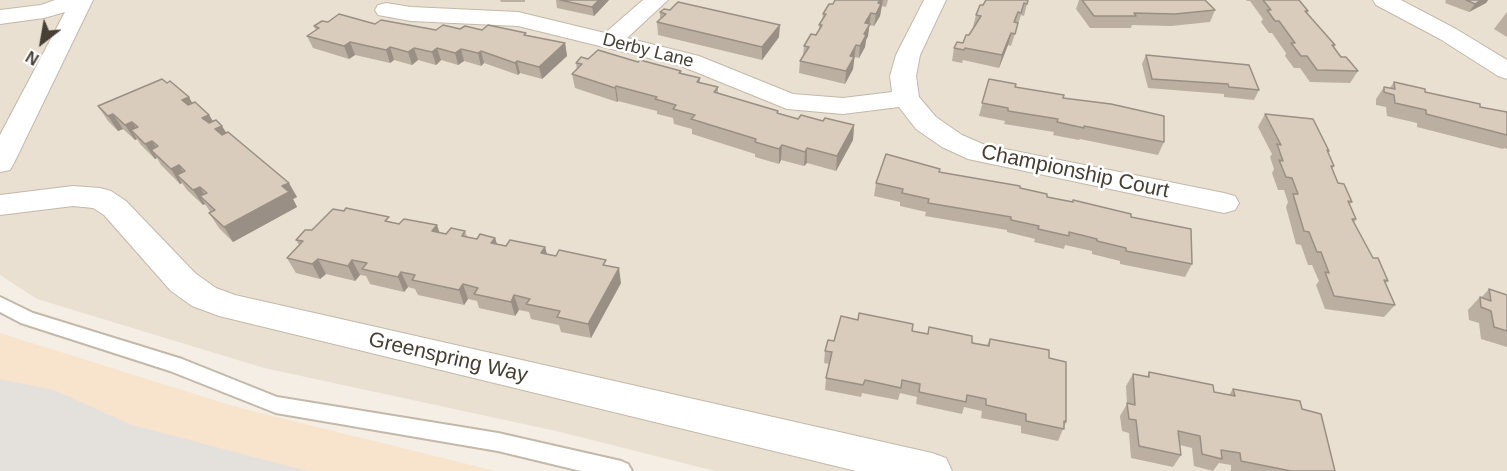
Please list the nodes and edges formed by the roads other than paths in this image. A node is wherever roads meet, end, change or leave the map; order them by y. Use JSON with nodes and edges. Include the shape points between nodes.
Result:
{"nodes":[{"id":1,"x":14,"y":0,"type":"edge"},
{"id":2,"x":80,"y":0,"type":"edge"},
{"id":3,"x":657,"y":0,"type":"edge"},
{"id":4,"x":936,"y":0,"type":"edge"},
{"id":5,"x":1383,"y":0,"type":"edge"},
{"id":6,"x":0,"y":2,"type":"edge"},
{"id":7,"x":386,"y":10,"type":"dead end"},
{"id":8,"x":0,"y":17,"type":"edge"},
{"id":9,"x":610,"y":41,"type":"junction"},
{"id":10,"x":1507,"y":70,"type":"edge"},
{"id":11,"x":906,"y":98,"type":"junction"},
{"id":12,"x":0,"y":164,"type":"edge"},
{"id":13,"x":1224,"y":203,"type":"dead end"},
{"id":14,"x":0,"y":205,"type":"edge"},
{"id":15,"x":0,"y":304,"type":"edge"},
{"id":16,"x":621,"y":471,"type":"edge"},
{"id":17,"x":932,"y":471,"type":"edge"}],
"edges":[{"from":1,"to":6,"type":"street"},
{"from":2,"to":8,"type":"street","via":[[44,11]]},
{"from":2,"to":12,"type":"street"},
{"from":3,"to":9,"type":"street"},
{"from":4,"to":11,"type":"street","via":[[908,55],[903,76]]},
{"from":5,"to":10,"type":"street"},
{"from":7,"to":9,"type":"street","name":"Derby Lane","via":[[518,19]]},
{"from":9,"to":11,"type":"street","name":"Derby Lane","via":[[690,61],[787,101],[843,106]]},
{"from":11,"to":13,"type":"street","name":"Championship Court","via":[[926,123],[978,153]]},
{"from":14,"to":17,"type":"street","name":"Greenspring Way","via":[[72,196],[100,198],[115,208],[183,282],[204,297],[231,307]]},
{"from":15,"to":16,"type":"lane","via":[[27,318],[175,364],[276,405],[498,442]]}]}
